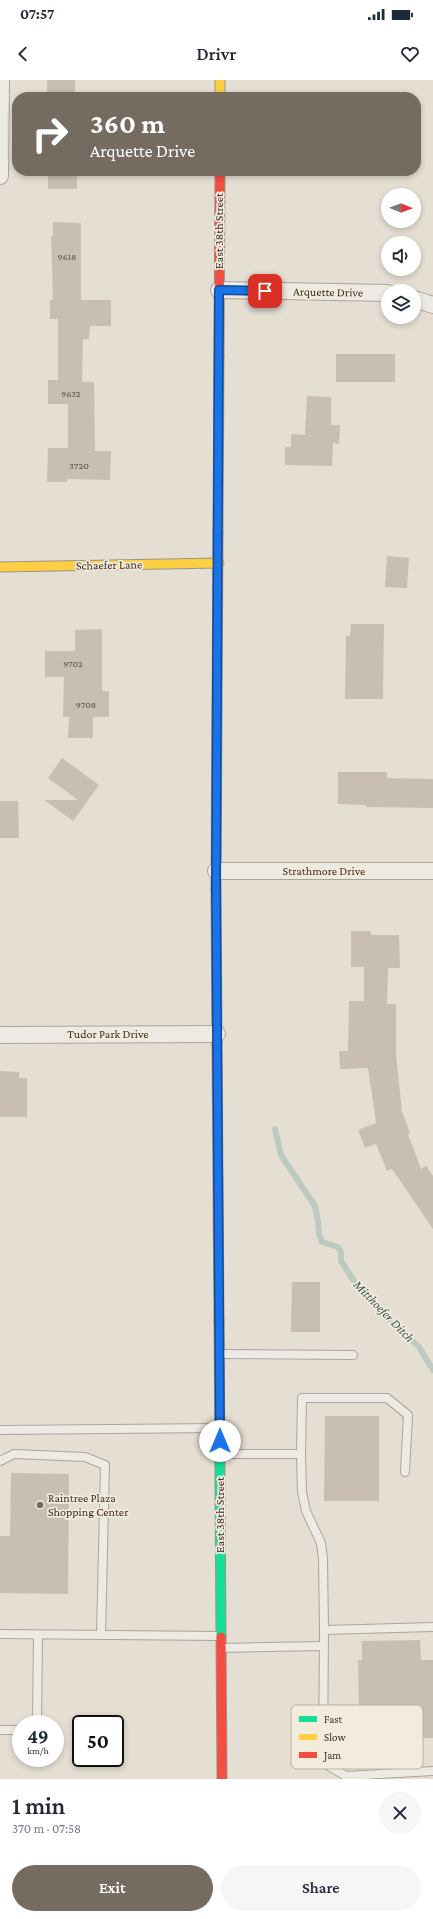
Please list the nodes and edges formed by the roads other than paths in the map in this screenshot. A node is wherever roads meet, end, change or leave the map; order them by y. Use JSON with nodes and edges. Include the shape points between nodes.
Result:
{"nodes":[{"id":1,"x":1,"y":80,"type":"edge"},
{"id":2,"x":220,"y":80,"type":"edge"},
{"id":3,"x":220,"y":92,"type":"edge"},
{"id":4,"x":0,"y":176,"type":"edge"},
{"id":5,"x":220,"y":176,"type":"edge"},
{"id":6,"x":219,"y":290,"type":"junction"},
{"id":7,"x":381,"y":294,"type":"edge"},
{"id":8,"x":421,"y":301,"type":"edge"},
{"id":9,"x":433,"y":305,"type":"edge"},
{"id":10,"x":219,"y":563,"type":"junction"},
{"id":11,"x":0,"y":567,"type":"edge"},
{"id":12,"x":216,"y":871,"type":"junction"},
{"id":13,"x":433,"y":871,"type":"edge"},
{"id":14,"x":217,"y":1034,"type":"junction"},
{"id":15,"x":0,"y":1035,"type":"edge"},
{"id":16,"x":219,"y":1354,"type":"junction"},
{"id":17,"x":353,"y":1355,"type":"dead end"},
{"id":18,"x":220,"y":1428,"type":"junction"},
{"id":19,"x":0,"y":1430,"type":"edge"},
{"id":20,"x":220,"y":1454,"type":"junction"},
{"id":21,"x":301,"y":1454,"type":"junction"},
{"id":22,"x":0,"y":1461,"type":"edge"},
{"id":23,"x":405,"y":1472,"type":"dead end"},
{"id":24,"x":433,"y":1627,"type":"edge"},
{"id":25,"x":324,"y":1630,"type":"junction"},
{"id":26,"x":0,"y":1634,"type":"edge"},
{"id":27,"x":38,"y":1635,"type":"junction"},
{"id":28,"x":100,"y":1635,"type":"junction"},
{"id":29,"x":221,"y":1636,"type":"junction"},
{"id":30,"x":323,"y":1646,"type":"junction"},
{"id":31,"x":221,"y":1648,"type":"junction"},
{"id":32,"x":323,"y":1705,"type":"edge"},
{"id":33,"x":37,"y":1715,"type":"edge"},
{"id":34,"x":0,"y":1730,"type":"edge"},
{"id":35,"x":12,"y":1730,"type":"edge"},
{"id":36,"x":334,"y":1769,"type":"edge"},
{"id":37,"x":433,"y":1771,"type":"edge"},
{"id":38,"x":222,"y":1779,"type":"edge"}],
"edges":[{"from":1,"to":4,"type":"street"},
{"from":2,"to":3,"type":"main road"},
{"from":5,"to":6,"type":"main road","name":"East 38th Street"},
{"from":6,"to":7,"type":"street","name":"Arquette Drive"},
{"from":6,"to":10,"type":"main road","name":"East 38th Street"},
{"from":8,"to":9,"type":"street"},
{"from":10,"to":11,"type":"main road","name":"Schaefer Lane"},
{"from":10,"to":12,"type":"main road","name":"East 38th Street"},
{"from":12,"to":13,"type":"street","name":"Strathmore Drive"},
{"from":12,"to":14,"type":"main road","name":"East 38th Street"},
{"from":14,"to":15,"type":"street","name":"Tudor Park Drive"},
{"from":14,"to":16,"type":"main road","name":"East 38th Street"},
{"from":16,"to":17,"type":"lane"},
{"from":16,"to":18,"type":"main road","name":"East 38th Street"},
{"from":18,"to":19,"type":"lane"},
{"from":18,"to":20,"type":"main road","name":"East 38th Street"},
{"from":20,"to":21,"type":"lane"},
{"from":20,"to":29,"type":"main road","name":"East 38th Street"},
{"from":21,"to":23,"type":"lane","via":[[302,1398],[387,1398],[408,1415]]},
{"from":21,"to":25,"type":"lane","via":[[302,1492],[306,1511],[321,1543],[323,1558]]},
{"from":22,"to":28,"type":"lane","via":[[14,1454],[22,1454],[85,1457],[105,1465]]},
{"from":24,"to":25,"type":"lane"},
{"from":25,"to":30,"type":"lane"},
{"from":26,"to":27,"type":"lane"},
{"from":27,"to":28,"type":"lane"},
{"from":27,"to":33,"type":"lane"},
{"from":28,"to":29,"type":"lane"},
{"from":29,"to":31,"type":"main road","name":"East 38th Street"},
{"from":30,"to":31,"type":"lane"},
{"from":30,"to":32,"type":"lane"},
{"from":31,"to":38,"type":"main road","name":"East 38th Street"},
{"from":34,"to":35,"type":"lane"},
{"from":36,"to":37,"type":"lane","via":[[346,1776]]}]}
